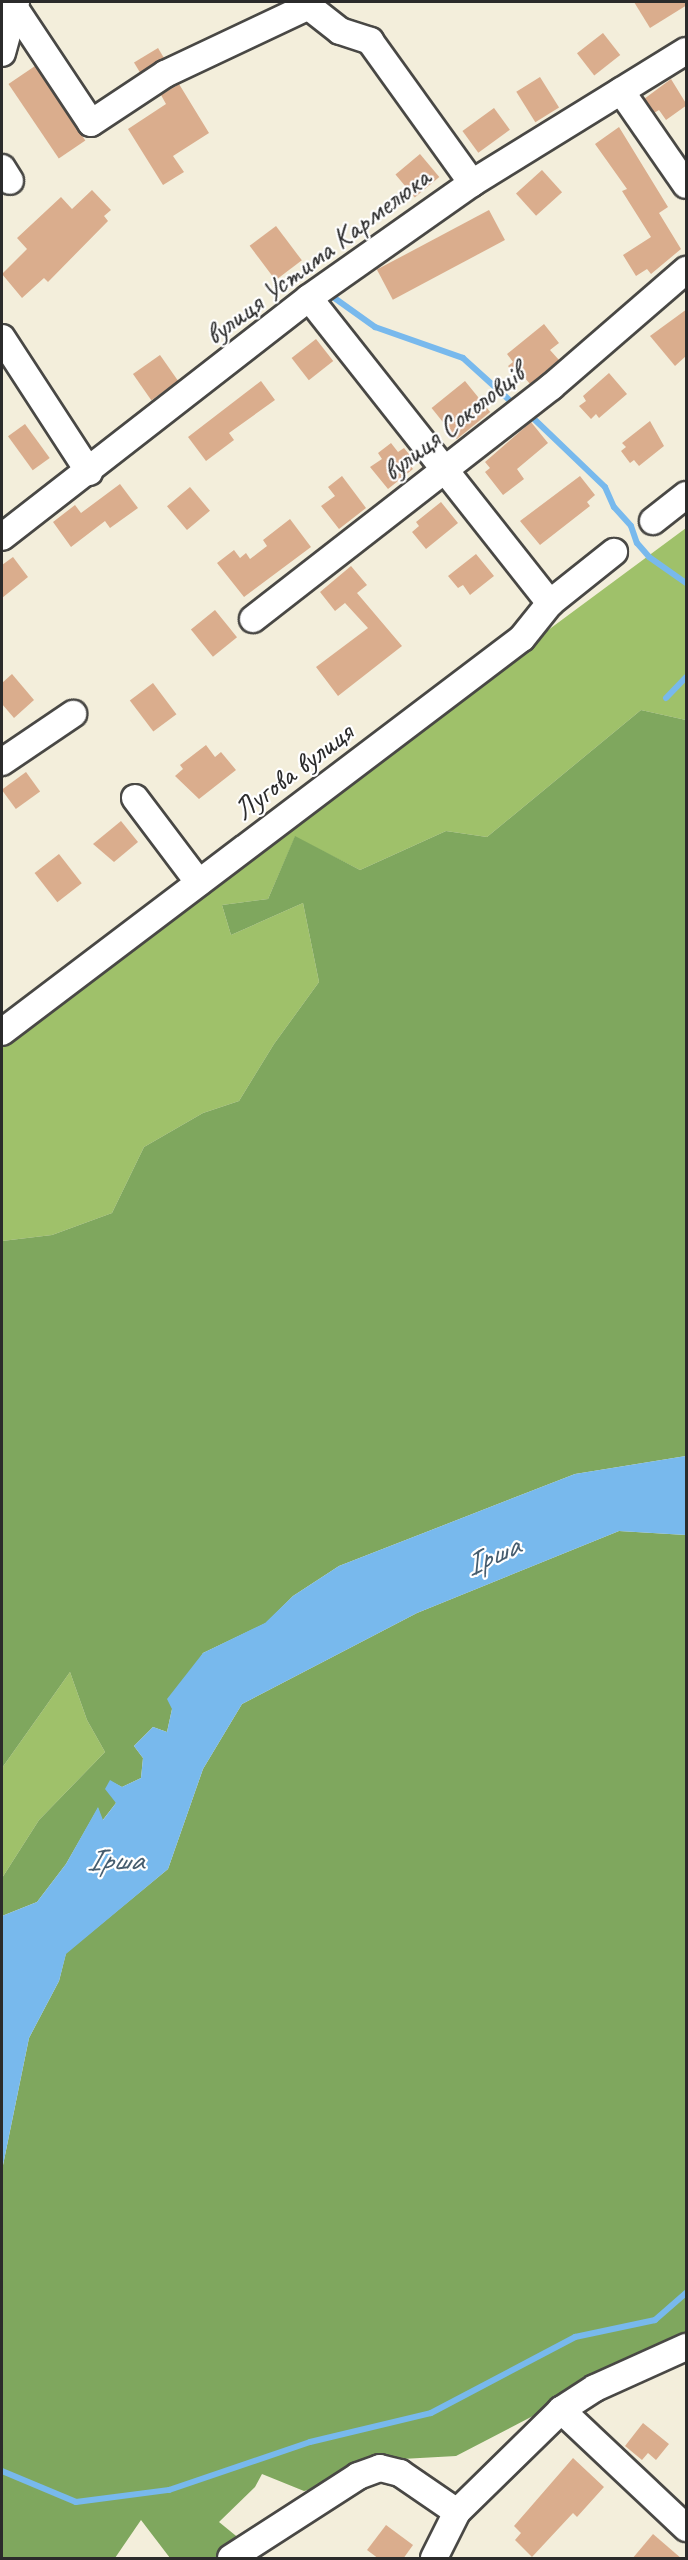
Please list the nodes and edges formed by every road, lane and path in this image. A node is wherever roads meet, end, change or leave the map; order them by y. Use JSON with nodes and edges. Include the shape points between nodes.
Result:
{"nodes":[{"id":1,"x":15,"y":4,"type":"edge"},
{"id":2,"x":305,"y":4,"type":"edge"},
{"id":3,"x":687,"y":51,"type":"edge"},
{"id":4,"x":2,"y":52,"type":"edge"},
{"id":5,"x":621,"y":92,"type":"junction"},
{"id":6,"x":472,"y":183,"type":"junction"},
{"id":7,"x":687,"y":185,"type":"edge"},
{"id":8,"x":687,"y":270,"type":"edge"},
{"id":9,"x":309,"y":298,"type":"junction"},
{"id":10,"x":2,"y":338,"type":"edge"},
{"id":11,"x":445,"y":471,"type":"junction"},
{"id":12,"x":89,"y":472,"type":"junction"},
{"id":13,"x":687,"y":495,"type":"edge"},
{"id":14,"x":653,"y":521,"type":"dead end"},
{"id":15,"x":2,"y":537,"type":"edge"},
{"id":16,"x":614,"y":552,"type":"dead end"},
{"id":17,"x":550,"y":603,"type":"junction"},
{"id":18,"x":253,"y":619,"type":"dead end"},
{"id":19,"x":73,"y":714,"type":"dead end"},
{"id":20,"x":2,"y":762,"type":"edge"},
{"id":21,"x":135,"y":798,"type":"dead end"},
{"id":22,"x":199,"y":883,"type":"junction"},
{"id":23,"x":2,"y":1032,"type":"edge"},
{"id":24,"x":687,"y":2347,"type":"edge"},
{"id":25,"x":561,"y":2410,"type":"junction"},
{"id":26,"x":457,"y":2512,"type":"junction"},
{"id":27,"x":687,"y":2528,"type":"edge"},
{"id":28,"x":231,"y":2559,"type":"edge"},
{"id":29,"x":434,"y":2559,"type":"edge"}],
"edges":[{"from":1,"to":2,"type":"street","via":[[91,123],[165,74]]},
{"from":1,"to":4,"type":"street"},
{"from":2,"to":6,"type":"street","via":[[340,31],[370,42]]},
{"from":3,"to":5,"type":"street","name":"вулиця Устима Кармелюка"},
{"from":5,"to":6,"type":"street","name":"вулиця Устима Кармелюка"},
{"from":5,"to":7,"type":"street"},
{"from":6,"to":9,"type":"street","name":"вулиця Устима Кармелюка"},
{"from":8,"to":11,"type":"street","name":"вулиця Соколовців","via":[[551,387]]},
{"from":9,"to":11,"type":"street"},
{"from":9,"to":12,"type":"street","name":"вулиця Устима Кармелюка"},
{"from":10,"to":12,"type":"street"},
{"from":11,"to":17,"type":"street"},
{"from":11,"to":18,"type":"street","name":"вулиця Соколовців"},
{"from":12,"to":15,"type":"street","name":"вулиця Устима Кармелюка"},
{"from":13,"to":14,"type":"street"},
{"from":16,"to":17,"type":"street","name":"Лугова вулиця"},
{"from":17,"to":22,"type":"street","name":"Лугова вулиця","via":[[522,638]]},
{"from":19,"to":20,"type":"street"},
{"from":21,"to":22,"type":"street"},
{"from":22,"to":23,"type":"street","name":"Лугова вулиця"},
{"from":24,"to":25,"type":"street","via":[[595,2388]]},
{"from":25,"to":26,"type":"street"},
{"from":25,"to":27,"type":"street"},
{"from":26,"to":28,"type":"street","via":[[400,2473],[380,2468],[358,2476]]},
{"from":26,"to":29,"type":"street"}]}
